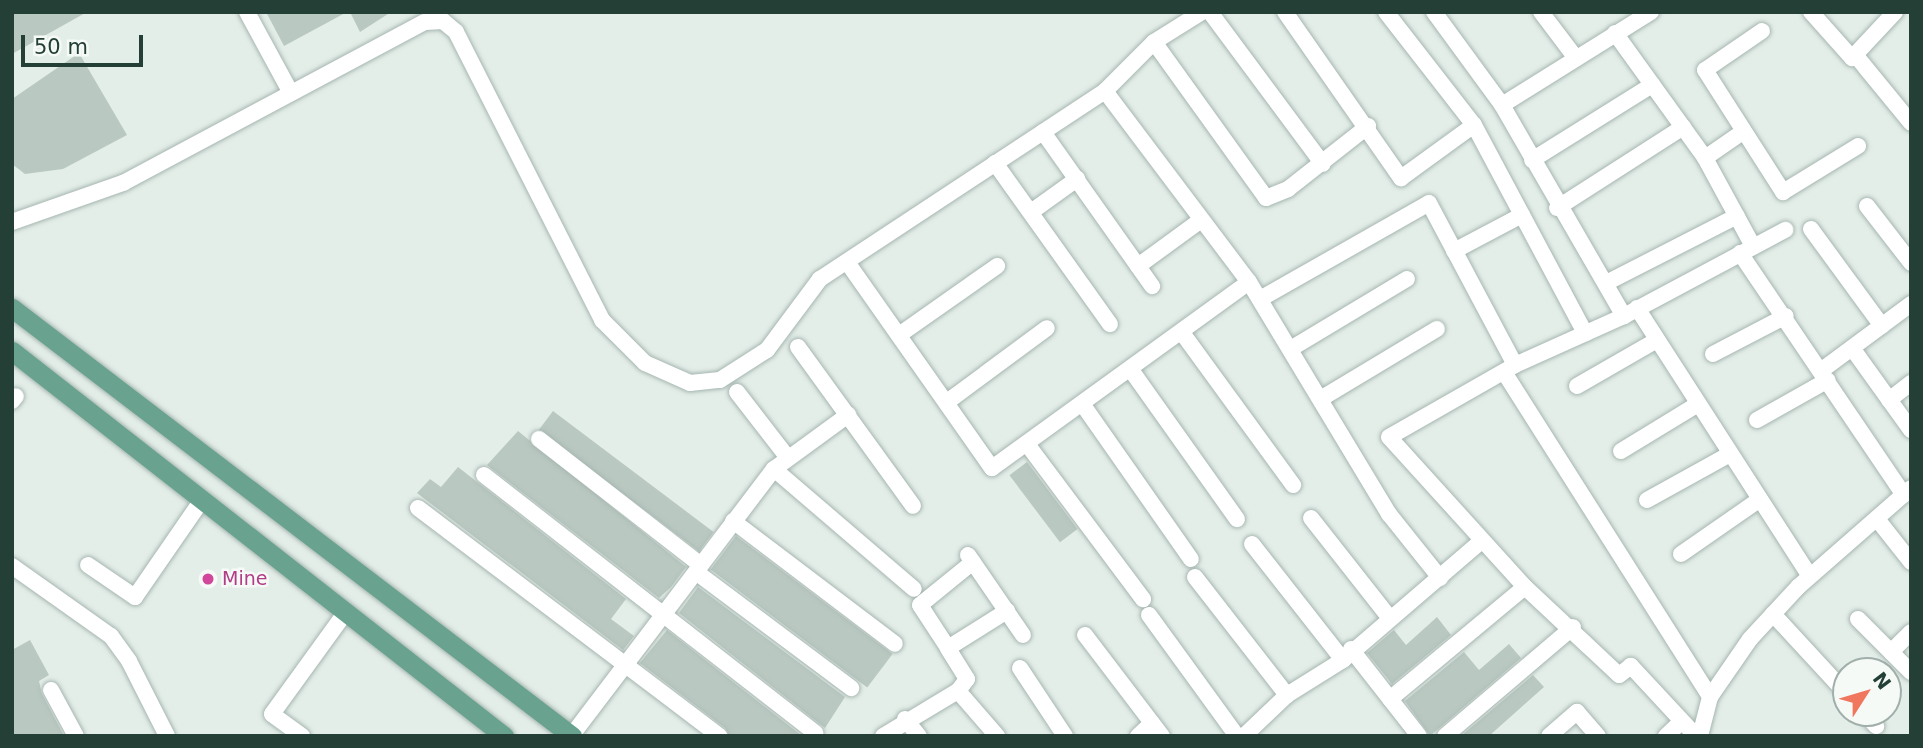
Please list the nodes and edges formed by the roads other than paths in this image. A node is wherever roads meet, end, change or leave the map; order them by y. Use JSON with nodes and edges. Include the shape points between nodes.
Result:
{"nodes":[{"id":1,"x":247,"y":12,"type":"edge"},
{"id":2,"x":1202,"y":12,"type":"edge"},
{"id":3,"x":1210,"y":12,"type":"edge"},
{"id":4,"x":1285,"y":12,"type":"edge"},
{"id":5,"x":1385,"y":12,"type":"edge"},
{"id":6,"x":1434,"y":12,"type":"edge"},
{"id":7,"x":1541,"y":12,"type":"edge"},
{"id":8,"x":1651,"y":12,"type":"edge"},
{"id":9,"x":1811,"y":12,"type":"edge"},
{"id":10,"x":1895,"y":12,"type":"edge"},
{"id":11,"x":1621,"y":23,"type":"edge"},
{"id":12,"x":1762,"y":31,"type":"dead end"},
{"id":13,"x":1154,"y":42,"type":"junction"},
{"id":14,"x":1857,"y":57,"type":"junction"},
{"id":15,"x":1575,"y":58,"type":"junction"},
{"id":16,"x":1652,"y":85,"type":"junction"},
{"id":17,"x":1105,"y":91,"type":"junction"},
{"id":18,"x":292,"y":93,"type":"junction"},
{"id":19,"x":1911,"y":97,"type":"edge"},
{"id":20,"x":1502,"y":105,"type":"junction"},
{"id":21,"x":1898,"y":109,"type":"junction"},
{"id":22,"x":1911,"y":123,"type":"edge"},
{"id":23,"x":1474,"y":125,"type":"junction"},
{"id":24,"x":1368,"y":127,"type":"junction"},
{"id":25,"x":1683,"y":127,"type":"junction"},
{"id":26,"x":1744,"y":131,"type":"junction"},
{"id":27,"x":1043,"y":132,"type":"junction"},
{"id":28,"x":1858,"y":146,"type":"dead end"},
{"id":29,"x":1705,"y":158,"type":"junction"},
{"id":30,"x":1532,"y":160,"type":"junction"},
{"id":31,"x":995,"y":163,"type":"junction"},
{"id":32,"x":1323,"y":164,"type":"junction"},
{"id":33,"x":1077,"y":179,"type":"junction"},
{"id":34,"x":1867,"y":206,"type":"dead end"},
{"id":35,"x":1557,"y":208,"type":"junction"},
{"id":36,"x":1031,"y":212,"type":"junction"},
{"id":37,"x":1522,"y":215,"type":"junction"},
{"id":38,"x":1737,"y":216,"type":"junction"},
{"id":39,"x":1201,"y":219,"type":"junction"},
{"id":40,"x":12,"y":222,"type":"edge"},
{"id":41,"x":1811,"y":229,"type":"dead end"},
{"id":42,"x":1785,"y":230,"type":"dead end"},
{"id":43,"x":1746,"y":250,"type":"junction"},
{"id":44,"x":1454,"y":251,"type":"junction"},
{"id":45,"x":847,"y":262,"type":"junction"},
{"id":46,"x":1911,"y":263,"type":"edge"},
{"id":47,"x":998,"y":266,"type":"dead end"},
{"id":48,"x":1138,"y":267,"type":"junction"},
{"id":49,"x":1408,"y":279,"type":"dead end"},
{"id":50,"x":1249,"y":282,"type":"junction"},
{"id":51,"x":1606,"y":283,"type":"junction"},
{"id":52,"x":1152,"y":286,"type":"dead end"},
{"id":53,"x":1260,"y":299,"type":"junction"},
{"id":54,"x":1911,"y":304,"type":"edge"},
{"id":55,"x":12,"y":308,"type":"edge"},
{"id":56,"x":1630,"y":312,"type":"junction"},
{"id":57,"x":1786,"y":316,"type":"junction"},
{"id":58,"x":1110,"y":324,"type":"dead end"},
{"id":59,"x":1882,"y":326,"type":"junction"},
{"id":60,"x":1047,"y":328,"type":"dead end"},
{"id":61,"x":1437,"y":328,"type":"dead end"},
{"id":62,"x":1585,"y":333,"type":"junction"},
{"id":63,"x":1182,"y":334,"type":"junction"},
{"id":64,"x":899,"y":335,"type":"junction"},
{"id":65,"x":1657,"y":340,"type":"junction"},
{"id":66,"x":798,"y":347,"type":"dead end"},
{"id":67,"x":1292,"y":348,"type":"junction"},
{"id":68,"x":1852,"y":348,"type":"junction"},
{"id":69,"x":12,"y":351,"type":"edge"},
{"id":70,"x":1713,"y":355,"type":"dead end"},
{"id":71,"x":1509,"y":368,"type":"junction"},
{"id":72,"x":1131,"y":370,"type":"junction"},
{"id":73,"x":1825,"y":375,"type":"junction"},
{"id":74,"x":1911,"y":383,"type":"edge"},
{"id":75,"x":1577,"y":386,"type":"dead end"},
{"id":76,"x":737,"y":392,"type":"dead end"},
{"id":77,"x":1322,"y":398,"type":"junction"},
{"id":78,"x":1889,"y":400,"type":"junction"},
{"id":79,"x":947,"y":402,"type":"junction"},
{"id":80,"x":1698,"y":404,"type":"junction"},
{"id":81,"x":1083,"y":405,"type":"junction"},
{"id":82,"x":848,"y":415,"type":"junction"},
{"id":83,"x":1757,"y":420,"type":"dead end"},
{"id":84,"x":1911,"y":430,"type":"edge"},
{"id":85,"x":539,"y":439,"type":"dead end"},
{"id":86,"x":1027,"y":444,"type":"junction"},
{"id":87,"x":1621,"y":452,"type":"dead end"},
{"id":88,"x":1730,"y":453,"type":"junction"},
{"id":89,"x":788,"y":458,"type":"junction"},
{"id":90,"x":774,"y":469,"type":"junction"},
{"id":91,"x":484,"y":475,"type":"dead end"},
{"id":92,"x":1293,"y":485,"type":"dead end"},
{"id":93,"x":1907,"y":491,"type":"edge"},
{"id":94,"x":1760,"y":499,"type":"junction"},
{"id":95,"x":202,"y":500,"type":"junction"},
{"id":96,"x":1647,"y":500,"type":"dead end"},
{"id":97,"x":913,"y":506,"type":"dead end"},
{"id":98,"x":418,"y":508,"type":"dead end"},
{"id":99,"x":1311,"y":518,"type":"dead end"},
{"id":100,"x":1237,"y":519,"type":"dead end"},
{"id":101,"x":1877,"y":519,"type":"junction"},
{"id":102,"x":733,"y":521,"type":"junction"},
{"id":103,"x":1480,"y":542,"type":"junction"},
{"id":104,"x":1252,"y":544,"type":"dead end"},
{"id":105,"x":1681,"y":554,"type":"dead end"},
{"id":106,"x":1191,"y":559,"type":"dead end"},
{"id":107,"x":1911,"y":562,"type":"edge"},
{"id":108,"x":88,"y":565,"type":"dead end"},
{"id":109,"x":12,"y":566,"type":"edge"},
{"id":110,"x":698,"y":568,"type":"junction"},
{"id":111,"x":1810,"y":576,"type":"junction"},
{"id":112,"x":1195,"y":577,"type":"dead end"},
{"id":113,"x":1440,"y":578,"type":"junction"},
{"id":114,"x":1525,"y":587,"type":"junction"},
{"id":115,"x":914,"y":589,"type":"dead end"},
{"id":116,"x":1143,"y":599,"type":"dead end"},
{"id":117,"x":1007,"y":611,"type":"junction"},
{"id":118,"x":345,"y":613,"type":"junction"},
{"id":119,"x":1773,"y":614,"type":"junction"},
{"id":120,"x":1149,"y":615,"type":"dead end"},
{"id":121,"x":1389,"y":617,"type":"junction"},
{"id":122,"x":665,"y":618,"type":"junction"},
{"id":123,"x":1858,"y":619,"type":"dead end"},
{"id":124,"x":1573,"y":627,"type":"junction"},
{"id":125,"x":1911,"y":632,"type":"edge"},
{"id":126,"x":1023,"y":635,"type":"dead end"},
{"id":127,"x":1085,"y":635,"type":"dead end"},
{"id":128,"x":895,"y":644,"type":"dead end"},
{"id":129,"x":948,"y":648,"type":"junction"},
{"id":130,"x":1891,"y":652,"type":"junction"},
{"id":131,"x":1347,"y":654,"type":"junction"},
{"id":132,"x":626,"y":667,"type":"junction"},
{"id":133,"x":1020,"y":668,"type":"dead end"},
{"id":134,"x":1911,"y":672,"type":"edge"},
{"id":135,"x":1832,"y":678,"type":"edge"},
{"id":136,"x":851,"y":688,"type":"dead end"},
{"id":137,"x":51,"y":690,"type":"dead end"},
{"id":138,"x":957,"y":691,"type":"junction"},
{"id":139,"x":1287,"y":695,"type":"junction"},
{"id":140,"x":1710,"y":697,"type":"junction"},
{"id":141,"x":1390,"y":699,"type":"junction"},
{"id":142,"x":905,"y":719,"type":"junction"},
{"id":143,"x":1681,"y":722,"type":"junction"},
{"id":144,"x":1157,"y":729,"type":"edge"},
{"id":145,"x":491,"y":732,"type":"edge"},
{"id":146,"x":816,"y":733,"type":"dead end"},
{"id":147,"x":76,"y":736,"type":"edge"},
{"id":148,"x":167,"y":736,"type":"edge"},
{"id":149,"x":302,"y":736,"type":"edge"},
{"id":150,"x":572,"y":736,"type":"edge"},
{"id":151,"x":719,"y":736,"type":"edge"},
{"id":152,"x":883,"y":736,"type":"edge"},
{"id":153,"x":919,"y":736,"type":"edge"},
{"id":154,"x":997,"y":736,"type":"edge"},
{"id":155,"x":1065,"y":736,"type":"edge"},
{"id":156,"x":1138,"y":736,"type":"edge"},
{"id":157,"x":1237,"y":736,"type":"edge"},
{"id":158,"x":1244,"y":736,"type":"edge"},
{"id":159,"x":1419,"y":736,"type":"edge"},
{"id":160,"x":1445,"y":736,"type":"edge"},
{"id":161,"x":1549,"y":736,"type":"edge"},
{"id":162,"x":1598,"y":736,"type":"edge"},
{"id":163,"x":1666,"y":736,"type":"edge"},
{"id":164,"x":1698,"y":736,"type":"edge"}],
"edges":[{"from":1,"to":18,"type":"street"},
{"from":2,"to":13,"type":"street"},
{"from":3,"to":32,"type":"street"},
{"from":4,"to":24,"type":"street"},
{"from":5,"to":23,"type":"street"},
{"from":6,"to":20,"type":"street"},
{"from":7,"to":15,"type":"street"},
{"from":8,"to":11,"type":"street"},
{"from":9,"to":14,"type":"street","via":[[1852,58]]},
{"from":10,"to":14,"type":"street"},
{"from":11,"to":15,"type":"street"},
{"from":11,"to":16,"type":"street"},
{"from":12,"to":26,"type":"street","via":[[1705,70]]},
{"from":13,"to":17,"type":"street"},
{"from":13,"to":32,"type":"street","via":[[1266,198]]},
{"from":14,"to":21,"type":"street"},
{"from":15,"to":20,"type":"street"},
{"from":16,"to":25,"type":"street"},
{"from":16,"to":30,"type":"street"},
{"from":17,"to":27,"type":"street"},
{"from":17,"to":39,"type":"street"},
{"from":18,"to":40,"type":"street","via":[[123,183]]},
{"from":18,"to":45,"type":"street","via":[[425,22],[449,24],[602,320],[645,363],[690,383],[720,380],[756,358],[782,334],[795,308],[820,279]]},
{"from":19,"to":21,"type":"street"},
{"from":20,"to":30,"type":"street"},
{"from":21,"to":22,"type":"street"},
{"from":23,"to":24,"type":"street","via":[[1401,178]]},
{"from":23,"to":37,"type":"street"},
{"from":24,"to":32,"type":"street"},
{"from":25,"to":29,"type":"street"},
{"from":25,"to":35,"type":"street"},
{"from":26,"to":28,"type":"street","via":[[1783,192]]},
{"from":26,"to":29,"type":"street"},
{"from":27,"to":31,"type":"street"},
{"from":27,"to":33,"type":"street"},
{"from":29,"to":38,"type":"street"},
{"from":30,"to":35,"type":"street"},
{"from":31,"to":36,"type":"street"},
{"from":31,"to":45,"type":"street"},
{"from":33,"to":36,"type":"street"},
{"from":33,"to":48,"type":"street"},
{"from":34,"to":46,"type":"street"},
{"from":35,"to":51,"type":"street"},
{"from":36,"to":58,"type":"street"},
{"from":37,"to":44,"type":"street"},
{"from":37,"to":62,"type":"street"},
{"from":38,"to":43,"type":"street"},
{"from":38,"to":51,"type":"street"},
{"from":39,"to":48,"type":"street"},
{"from":39,"to":50,"type":"street"},
{"from":41,"to":59,"type":"street"},
{"from":42,"to":43,"type":"street"},
{"from":43,"to":56,"type":"street"},
{"from":43,"to":57,"type":"street"},
{"from":44,"to":53,"type":"street","via":[[1429,203]]},
{"from":44,"to":71,"type":"street"},
{"from":45,"to":64,"type":"street"},
{"from":47,"to":64,"type":"street"},
{"from":48,"to":52,"type":"street"},
{"from":49,"to":67,"type":"street"},
{"from":50,"to":53,"type":"street"},
{"from":50,"to":63,"type":"street"},
{"from":51,"to":56,"type":"street"},
{"from":53,"to":67,"type":"street"},
{"from":54,"to":59,"type":"street"},
{"from":55,"to":150,"type":"main road"},
{"from":56,"to":62,"type":"street"},
{"from":56,"to":65,"type":"street"},
{"from":57,"to":70,"type":"street"},
{"from":57,"to":73,"type":"street"},
{"from":59,"to":68,"type":"street"},
{"from":60,"to":79,"type":"street"},
{"from":61,"to":77,"type":"street"},
{"from":62,"to":71,"type":"street"},
{"from":63,"to":72,"type":"street"},
{"from":63,"to":92,"type":"street"},
{"from":64,"to":79,"type":"street"},
{"from":65,"to":75,"type":"street"},
{"from":65,"to":80,"type":"street"},
{"from":66,"to":82,"type":"street"},
{"from":67,"to":77,"type":"street"},
{"from":68,"to":73,"type":"street"},
{"from":68,"to":78,"type":"street"},
{"from":69,"to":95,"type":"main road"},
{"from":71,"to":103,"type":"street","via":[[1389,438]]},
{"from":71,"to":140,"type":"street"},
{"from":72,"to":81,"type":"street"},
{"from":72,"to":100,"type":"street"},
{"from":73,"to":83,"type":"street"},
{"from":73,"to":93,"type":"street"},
{"from":74,"to":78,"type":"street"},
{"from":76,"to":89,"type":"street"},
{"from":77,"to":113,"type":"street","via":[[1389,514]]},
{"from":78,"to":84,"type":"street"},
{"from":79,"to":86,"type":"street","via":[[992,468]]},
{"from":80,"to":87,"type":"street"},
{"from":80,"to":88,"type":"street"},
{"from":81,"to":86,"type":"street"},
{"from":81,"to":106,"type":"street"},
{"from":82,"to":89,"type":"street"},
{"from":82,"to":97,"type":"street"},
{"from":85,"to":110,"type":"street"},
{"from":86,"to":116,"type":"street"},
{"from":88,"to":94,"type":"street"},
{"from":88,"to":96,"type":"street"},
{"from":89,"to":90,"type":"street"},
{"from":90,"to":102,"type":"street"},
{"from":90,"to":115,"type":"street"},
{"from":91,"to":122,"type":"street"},
{"from":93,"to":101,"type":"street"},
{"from":94,"to":105,"type":"street"},
{"from":94,"to":111,"type":"street"},
{"from":95,"to":108,"type":"street","via":[[135,597]]},
{"from":95,"to":118,"type":"main road"},
{"from":98,"to":132,"type":"street"},
{"from":99,"to":121,"type":"street"},
{"from":101,"to":107,"type":"street"},
{"from":101,"to":111,"type":"street"},
{"from":102,"to":110,"type":"street"},
{"from":102,"to":128,"type":"street"},
{"from":103,"to":113,"type":"street"},
{"from":103,"to":114,"type":"street"},
{"from":104,"to":131,"type":"street"},
{"from":109,"to":148,"type":"street","via":[[111,636],[130,661]]},
{"from":110,"to":122,"type":"street"},
{"from":110,"to":136,"type":"street"},
{"from":111,"to":119,"type":"street"},
{"from":112,"to":139,"type":"street"},
{"from":113,"to":121,"type":"street"},
{"from":114,"to":124,"type":"street"},
{"from":114,"to":141,"type":"street"},
{"from":117,"to":126,"type":"street"},
{"from":117,"to":129,"type":"street"},
{"from":117,"to":129,"type":"street","via":[[970,559],[920,604]]},
{"from":118,"to":145,"type":"main road"},
{"from":118,"to":149,"type":"street","via":[[272,714]]},
{"from":119,"to":135,"type":"street"},
{"from":119,"to":140,"type":"street"},
{"from":120,"to":157,"type":"street"},
{"from":121,"to":131,"type":"street"},
{"from":122,"to":132,"type":"street"},
{"from":122,"to":146,"type":"street"},
{"from":123,"to":130,"type":"street"},
{"from":124,"to":143,"type":"street","via":[[1619,675],[1631,666]]},
{"from":124,"to":160,"type":"street"},
{"from":125,"to":130,"type":"street"},
{"from":127,"to":144,"type":"street"},
{"from":129,"to":138,"type":"street","via":[[967,679]]},
{"from":130,"to":134,"type":"street"},
{"from":131,"to":139,"type":"street"},
{"from":131,"to":141,"type":"street"},
{"from":132,"to":150,"type":"street"},
{"from":132,"to":151,"type":"street"},
{"from":133,"to":155,"type":"street"},
{"from":137,"to":147,"type":"street"},
{"from":138,"to":142,"type":"street"},
{"from":138,"to":154,"type":"street"},
{"from":139,"to":158,"type":"street"},
{"from":140,"to":164,"type":"street"},
{"from":141,"to":159,"type":"street"},
{"from":142,"to":152,"type":"street"},
{"from":142,"to":153,"type":"street"},
{"from":143,"to":163,"type":"street"},
{"from":143,"to":164,"type":"street"},
{"from":144,"to":156,"type":"street"},
{"from":161,"to":162,"type":"street","via":[[1577,712]]}]}
